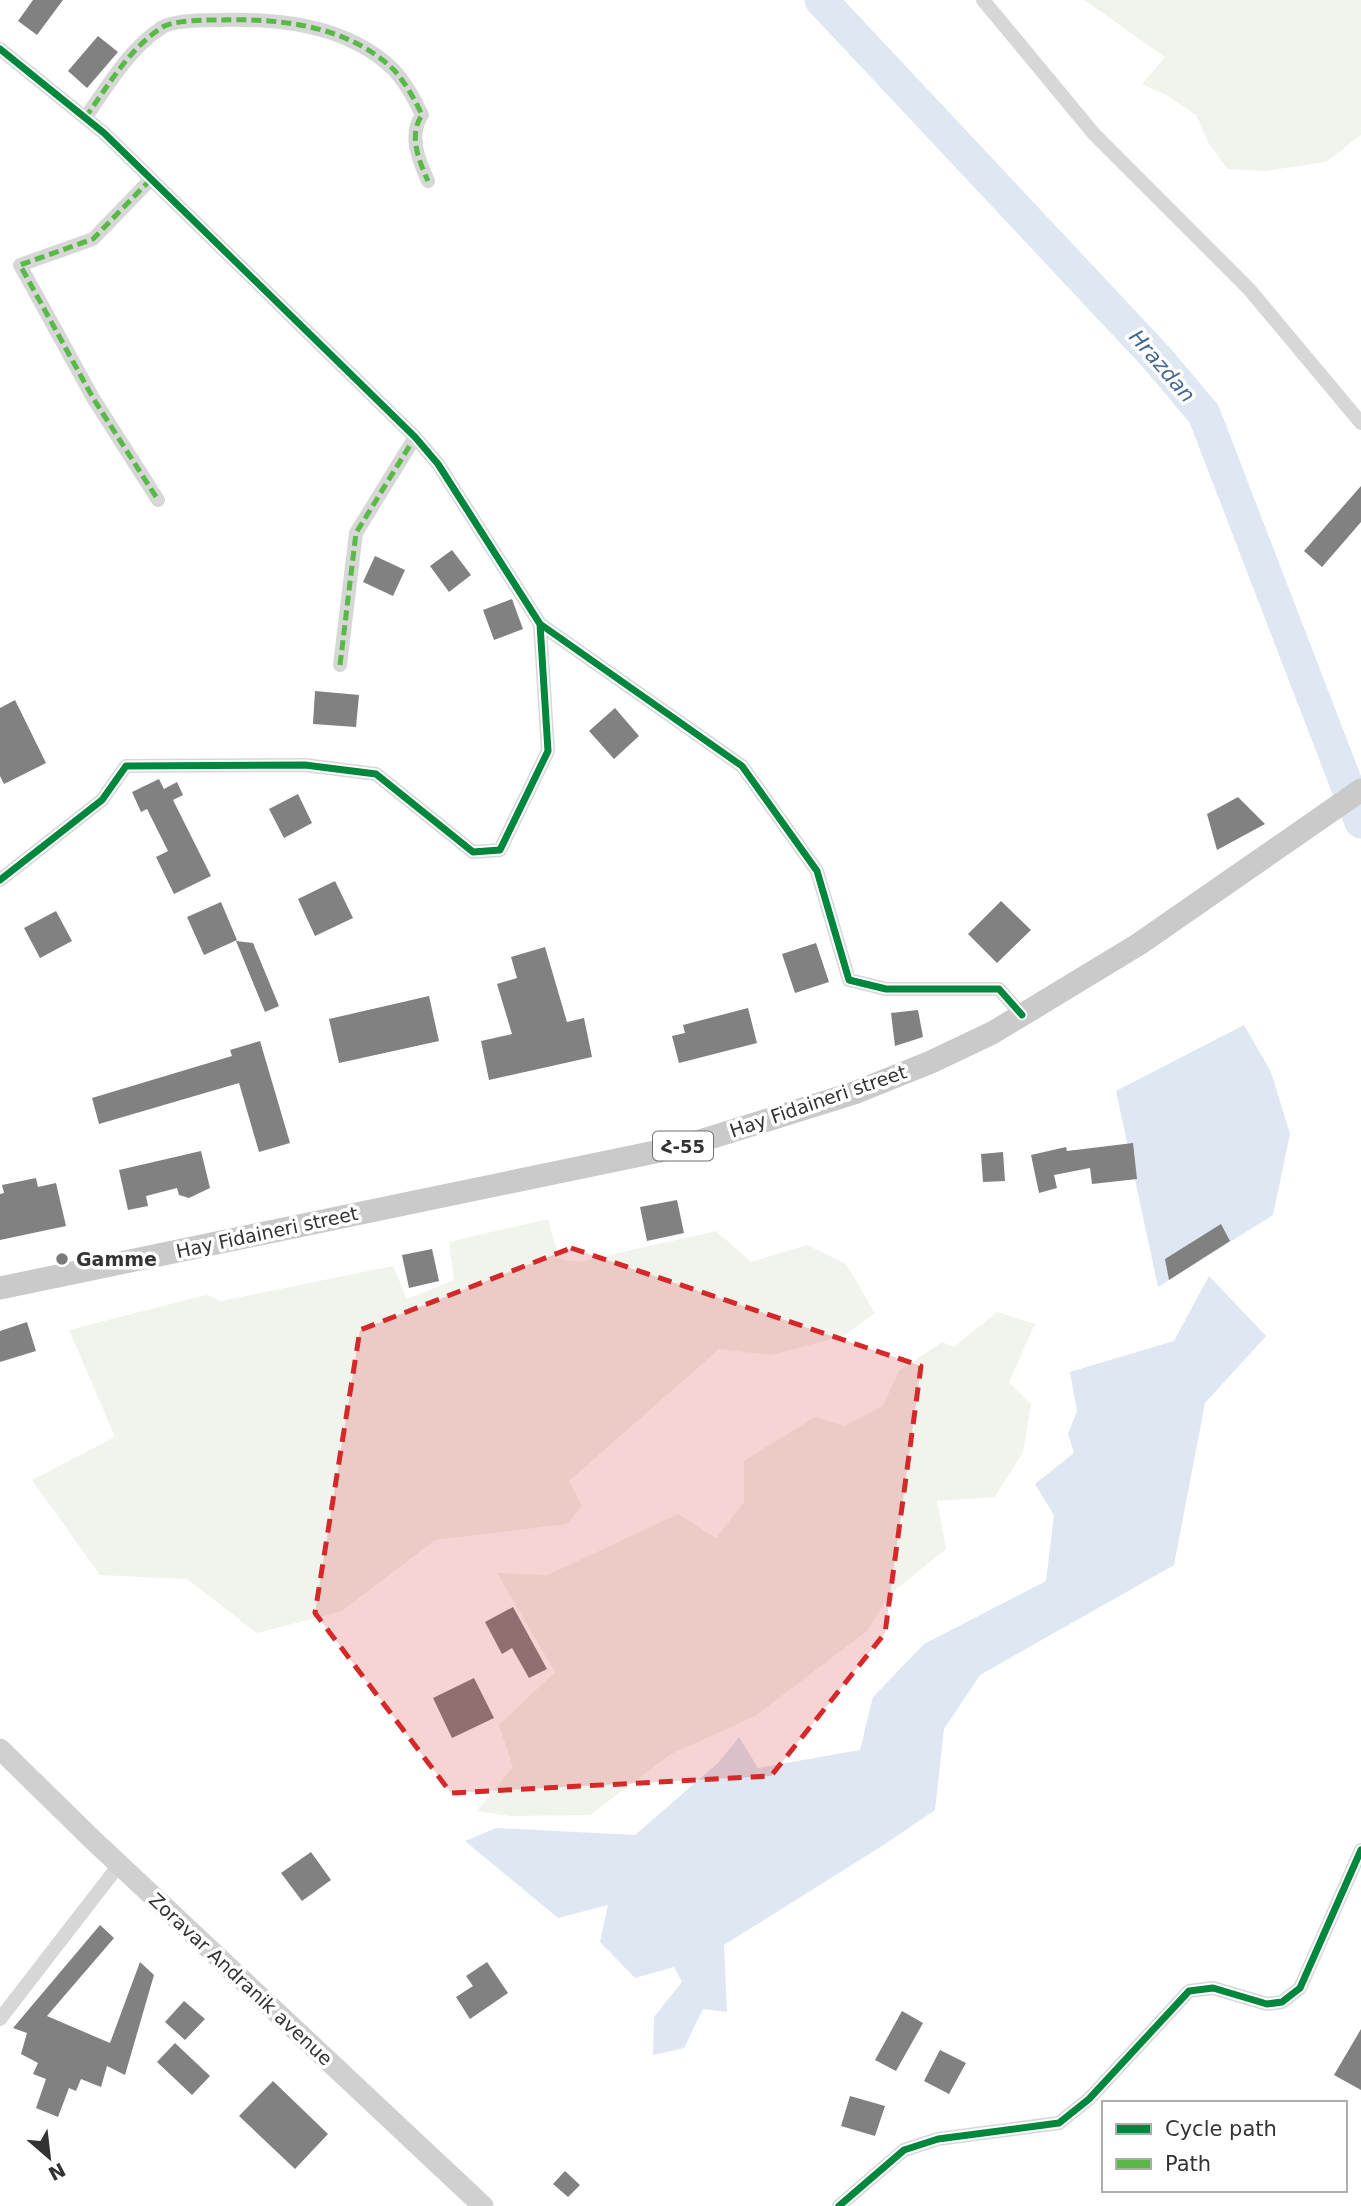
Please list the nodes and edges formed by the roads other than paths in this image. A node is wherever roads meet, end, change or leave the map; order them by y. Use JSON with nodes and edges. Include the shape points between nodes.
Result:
{"nodes":[{"id":1,"x":984,"y":0,"type":"edge"},
{"id":2,"x":0,"y":49,"type":"edge"},
{"id":3,"x":85,"y":118,"type":"junction"},
{"id":4,"x":151,"y":178,"type":"junction"},
{"id":5,"x":428,"y":181,"type":"dead end"},
{"id":6,"x":1361,"y":423,"type":"edge"},
{"id":7,"x":415,"y":437,"type":"junction"},
{"id":8,"x":158,"y":500,"type":"dead end"},
{"id":9,"x":540,"y":624,"type":"junction"},
{"id":10,"x":340,"y":665,"type":"dead end"},
{"id":11,"x":1361,"y":790,"type":"edge"},
{"id":12,"x":0,"y":880,"type":"edge"},
{"id":13,"x":1022,"y":1016,"type":"junction"},
{"id":14,"x":0,"y":1288,"type":"edge"},
{"id":15,"x":0,"y":1749,"type":"edge"},
{"id":16,"x":1361,"y":1850,"type":"edge"},
{"id":17,"x":120,"y":1865,"type":"junction"},
{"id":18,"x":0,"y":2020,"type":"edge"},
{"id":19,"x":483,"y":2206,"type":"edge"},
{"id":20,"x":839,"y":2206,"type":"edge"}],
"edges":[{"from":1,"to":6,"type":"street","via":[[1094,134],[1249,289]]},
{"from":2,"to":3,"type":"street"},
{"from":3,"to":4,"type":"street"},
{"from":3,"to":5,"type":"street","via":[[127,58],[163,26],[224,19],[291,22],[345,37],[396,71],[422,115],[416,124],[416,143]]},
{"from":4,"to":7,"type":"street"},
{"from":4,"to":8,"type":"street","via":[[93,239],[20,265],[93,398]]},
{"from":7,"to":9,"type":"street","via":[[438,464]]},
{"from":7,"to":10,"type":"street","via":[[356,533]]},
{"from":9,"to":12,"type":"street","via":[[548,751],[500,850],[473,852],[376,774],[305,765],[126,766],[102,800]]},
{"from":9,"to":13,"type":"street","via":[[742,766],[817,870],[849,980],[886,989],[999,989]]},
{"from":11,"to":13,"type":"main road","name":"Hay Fidaineri street","number":"Հ-55","via":[[1139,944]]},
{"from":13,"to":14,"type":"main road","name":"Hay Fidaineri street","number":"Հ-55","via":[[931,1062],[854,1093],[684,1146]]},
{"from":15,"to":17,"type":"main road","name":"Zoravar Andranik avenue"},
{"from":16,"to":20,"type":"street","via":[[1300,1988],[1282,2002],[1267,2004],[1213,1988],[1189,1991],[1089,2099],[1059,2123],[938,2139],[904,2150]]},
{"from":17,"to":18,"type":"street"},
{"from":17,"to":19,"type":"main road","name":"Zoravar Andranik avenue"}]}
